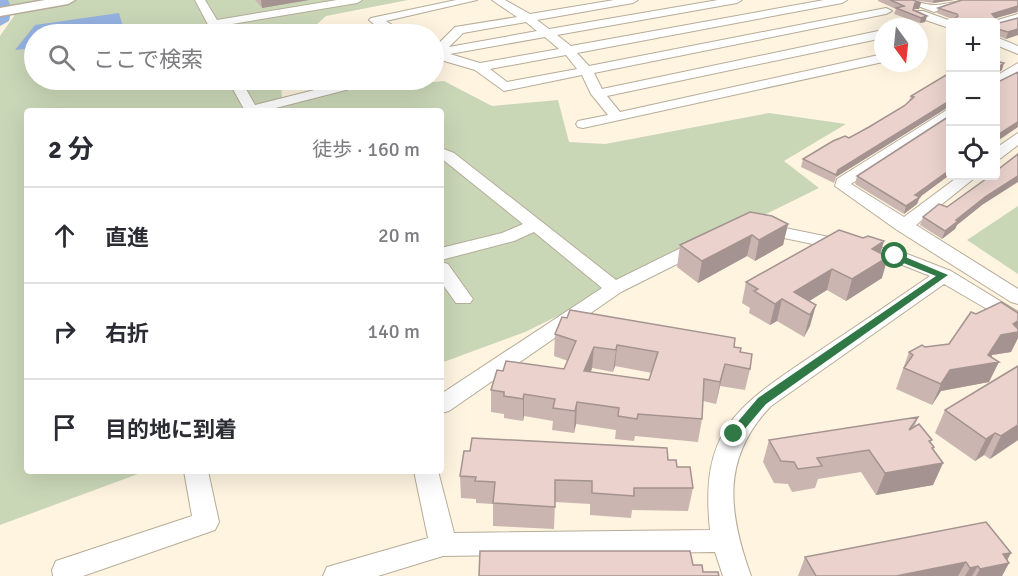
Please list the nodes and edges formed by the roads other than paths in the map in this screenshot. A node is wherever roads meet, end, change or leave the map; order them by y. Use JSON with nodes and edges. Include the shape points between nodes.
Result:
{"nodes":[{"id":1,"x":68,"y":0,"type":"edge"},
{"id":2,"x":200,"y":0,"type":"edge"},
{"id":3,"x":357,"y":0,"type":"edge"},
{"id":4,"x":472,"y":0,"type":"edge"},
{"id":5,"x":497,"y":0,"type":"edge"},
{"id":6,"x":555,"y":0,"type":"edge"},
{"id":7,"x":628,"y":0,"type":"edge"},
{"id":8,"x":737,"y":0,"type":"edge"},
{"id":9,"x":842,"y":0,"type":"edge"},
{"id":10,"x":872,"y":0,"type":"edge"},
{"id":11,"x":907,"y":0,"type":"edge"},
{"id":12,"x":959,"y":1,"type":"edge"},
{"id":13,"x":818,"y":2,"type":"edge"},
{"id":14,"x":934,"y":9,"type":"junction"},
{"id":15,"x":571,"y":10,"type":"junction"},
{"id":16,"x":0,"y":12,"type":"edge"},
{"id":17,"x":651,"y":15,"type":"junction"},
{"id":18,"x":853,"y":17,"type":"junction"},
{"id":19,"x":1018,"y":17,"type":"edge"},
{"id":20,"x":528,"y":18,"type":"junction"},
{"id":21,"x":1000,"y":23,"type":"edge"},
{"id":22,"x":213,"y":24,"type":"edge"},
{"id":23,"x":240,"y":24,"type":"edge"},
{"id":24,"x":382,"y":24,"type":"edge"},
{"id":25,"x":946,"y":24,"type":"edge"},
{"id":26,"x":874,"y":28,"type":"edge"},
{"id":27,"x":677,"y":30,"type":"junction"},
{"id":28,"x":550,"y":34,"type":"junction"},
{"id":29,"x":874,"y":35,"type":"edge"},
{"id":30,"x":1000,"y":42,"type":"edge"},
{"id":31,"x":444,"y":44,"type":"edge"},
{"id":32,"x":705,"y":46,"type":"junction"},
{"id":33,"x":1015,"y":46,"type":"edge"},
{"id":34,"x":444,"y":51,"type":"edge"},
{"id":35,"x":569,"y":51,"type":"junction"},
{"id":36,"x":444,"y":56,"type":"edge"},
{"id":37,"x":874,"y":60,"type":"edge"},
{"id":38,"x":735,"y":64,"type":"junction"},
{"id":39,"x":480,"y":67,"type":"junction"},
{"id":40,"x":1018,"y":67,"type":"edge"},
{"id":41,"x":586,"y":71,"type":"junction"},
{"id":42,"x":1000,"y":79,"type":"edge"},
{"id":43,"x":768,"y":82,"type":"junction"},
{"id":44,"x":242,"y":90,"type":"edge"},
{"id":45,"x":329,"y":90,"type":"edge"},
{"id":46,"x":598,"y":94,"type":"junction"},
{"id":47,"x":279,"y":103,"type":"junction"},
{"id":48,"x":250,"y":108,"type":"edge"},
{"id":49,"x":259,"y":108,"type":"edge"},
{"id":50,"x":295,"y":108,"type":"edge"},
{"id":51,"x":617,"y":117,"type":"junction"},
{"id":52,"x":946,"y":118,"type":"edge"},
{"id":53,"x":583,"y":124,"type":"dead end"},
{"id":54,"x":1000,"y":137,"type":"edge"},
{"id":55,"x":1015,"y":140,"type":"edge"},
{"id":56,"x":1000,"y":152,"type":"edge"},
{"id":57,"x":444,"y":154,"type":"edge"},
{"id":58,"x":964,"y":180,"type":"edge"},
{"id":59,"x":744,"y":224,"type":"edge"},
{"id":60,"x":536,"y":225,"type":"junction"},
{"id":61,"x":903,"y":226,"type":"junction"},
{"id":62,"x":714,"y":239,"type":"edge"},
{"id":63,"x":444,"y":253,"type":"edge"},
{"id":64,"x":444,"y":272,"type":"edge"},
{"id":65,"x":944,"y":275,"type":"junction"},
{"id":66,"x":614,"y":288,"type":"junction"},
{"id":67,"x":1018,"y":298,"type":"edge"},
{"id":68,"x":464,"y":299,"type":"dead end"},
{"id":69,"x":1018,"y":321,"type":"edge"},
{"id":70,"x":444,"y":403,"type":"edge"},
{"id":71,"x":197,"y":474,"type":"edge"},
{"id":72,"x":427,"y":474,"type":"edge"},
{"id":73,"x":725,"y":541,"type":"junction"},
{"id":74,"x":443,"y":545,"type":"junction"},
{"id":75,"x":67,"y":576,"type":"edge"},
{"id":76,"x":337,"y":576,"type":"edge"},
{"id":77,"x":737,"y":576,"type":"edge"}],
"edges":[{"from":1,"to":16,"type":"main road"},
{"from":2,"to":22,"type":"street"},
{"from":3,"to":23,"type":"street"},
{"from":4,"to":24,"type":"street","via":[[375,20]]},
{"from":5,"to":20,"type":"street"},
{"from":6,"to":15,"type":"street"},
{"from":7,"to":15,"type":"street"},
{"from":7,"to":17,"type":"street"},
{"from":8,"to":17,"type":"street"},
{"from":9,"to":13,"type":"street"},
{"from":10,"to":18,"type":"street","via":[[885,12]]},
{"from":11,"to":14,"type":"street"},
{"from":12,"to":14,"type":"street"},
{"from":13,"to":18,"type":"street"},
{"from":13,"to":27,"type":"street"},
{"from":14,"to":25,"type":"street","via":[[918,14]]},
{"from":15,"to":20,"type":"street"},
{"from":17,"to":27,"type":"street"},
{"from":17,"to":28,"type":"street"},
{"from":18,"to":26,"type":"street"},
{"from":18,"to":32,"type":"street"},
{"from":19,"to":21,"type":"street"},
{"from":20,"to":28,"type":"street"},
{"from":20,"to":31,"type":"street","via":[[459,30]]},
{"from":27,"to":32,"type":"street"},
{"from":27,"to":35,"type":"street"},
{"from":28,"to":34,"type":"street"},
{"from":28,"to":35,"type":"street"},
{"from":29,"to":38,"type":"street"},
{"from":30,"to":33,"type":"street"},
{"from":32,"to":38,"type":"street"},
{"from":32,"to":41,"type":"street"},
{"from":35,"to":39,"type":"street"},
{"from":35,"to":41,"type":"street"},
{"from":36,"to":39,"type":"street"},
{"from":37,"to":43,"type":"street"},
{"from":38,"to":43,"type":"street"},
{"from":38,"to":46,"type":"street"},
{"from":39,"to":41,"type":"street","via":[[504,87]]},
{"from":40,"to":42,"type":"street"},
{"from":41,"to":46,"type":"street"},
{"from":43,"to":51,"type":"street"},
{"from":44,"to":48,"type":"street"},
{"from":45,"to":47,"type":"street"},
{"from":46,"to":51,"type":"street"},
{"from":47,"to":49,"type":"street"},
{"from":47,"to":50,"type":"street"},
{"from":51,"to":53,"type":"street"},
{"from":52,"to":61,"type":"street","via":[[842,183]]},
{"from":54,"to":55,"type":"street"},
{"from":55,"to":56,"type":"street"},
{"from":57,"to":60,"type":"street"},
{"from":58,"to":61,"type":"street"},
{"from":59,"to":65,"type":"street","via":[[895,256]]},
{"from":60,"to":63,"type":"street","via":[[508,237]]},
{"from":60,"to":66,"type":"street"},
{"from":61,"to":67,"type":"street"},
{"from":62,"to":66,"type":"street"},
{"from":64,"to":68,"type":"street"},
{"from":65,"to":69,"type":"street"},
{"from":65,"to":73,"type":"street","via":[[762,401],[734,434],[723,458],[719,492]]},
{"from":66,"to":70,"type":"street"},
{"from":71,"to":75,"type":"street","via":[[206,522],[66,570]]},
{"from":72,"to":74,"type":"street"},
{"from":73,"to":74,"type":"street"},
{"from":73,"to":77,"type":"street"},
{"from":74,"to":76,"type":"street"}]}
